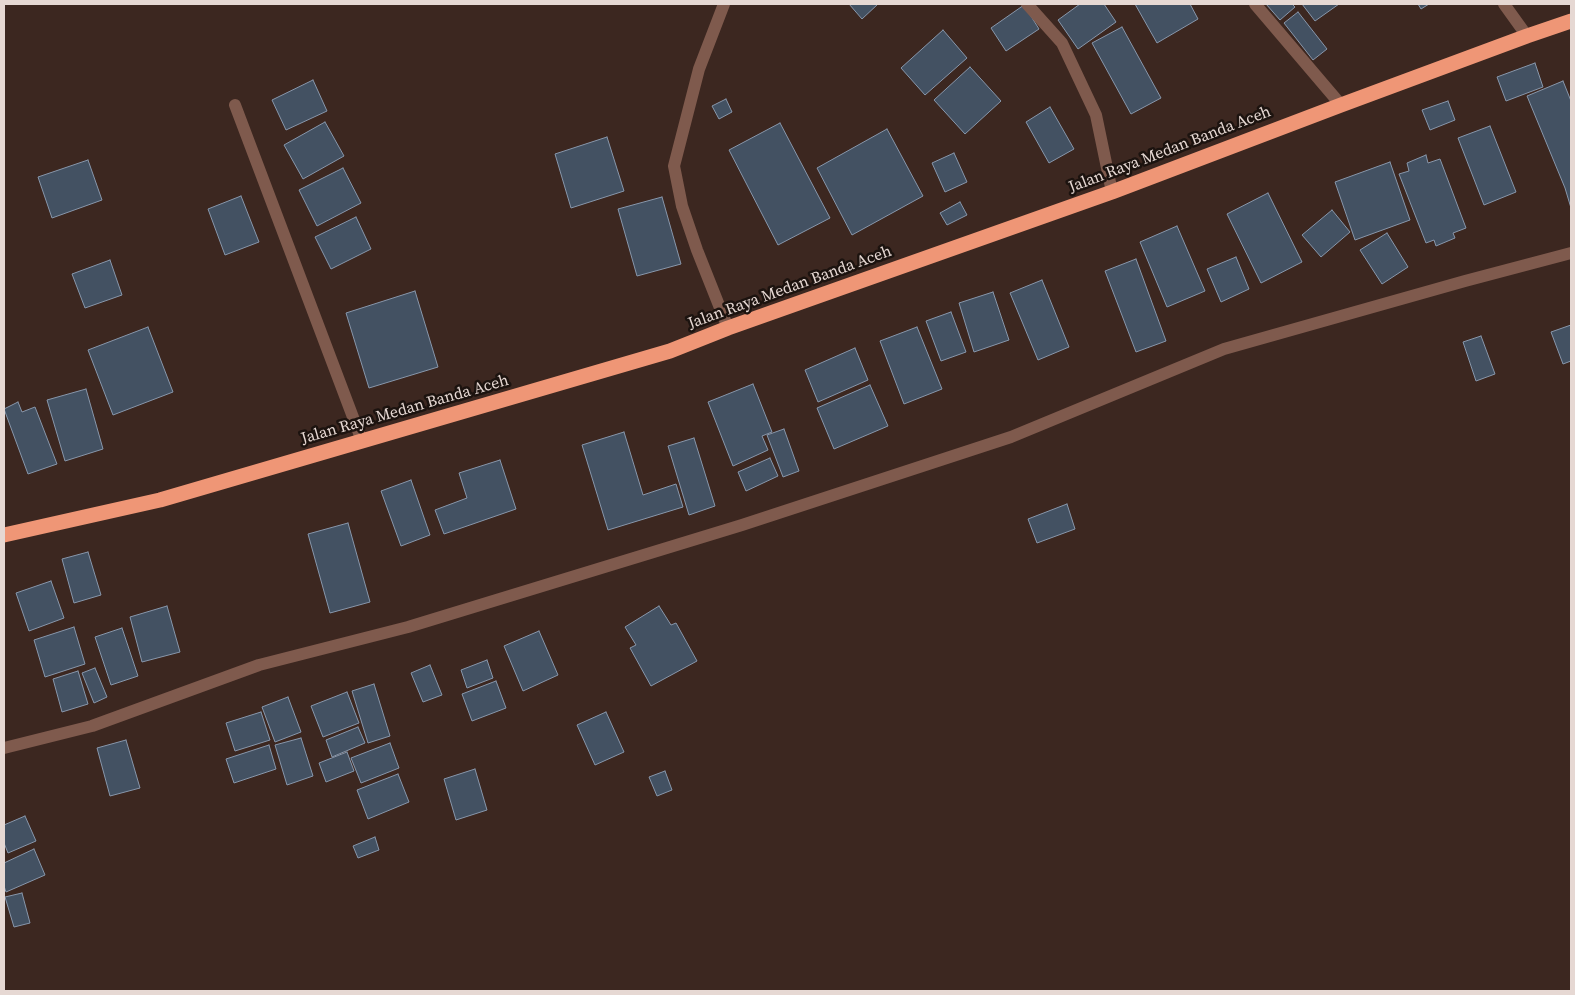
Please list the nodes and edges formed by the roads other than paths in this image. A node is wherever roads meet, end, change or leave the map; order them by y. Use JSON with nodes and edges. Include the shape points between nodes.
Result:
{"nodes":[{"id":1,"x":724,"y":4,"type":"edge"},
{"id":2,"x":1027,"y":4,"type":"edge"},
{"id":3,"x":1255,"y":4,"type":"edge"},
{"id":4,"x":1504,"y":4,"type":"edge"},
{"id":5,"x":1571,"y":21,"type":"edge"},
{"id":6,"x":1527,"y":36,"type":"junction"},
{"id":7,"x":1341,"y":105,"type":"junction"},
{"id":8,"x":235,"y":106,"type":"dead end"},
{"id":9,"x":1112,"y":192,"type":"junction"},
{"id":10,"x":1571,"y":253,"type":"edge"},
{"id":11,"x":728,"y":328,"type":"junction"},
{"id":12,"x":362,"y":441,"type":"junction"},
{"id":13,"x":4,"y":535,"type":"edge"},
{"id":14,"x":4,"y":748,"type":"edge"}],
"edges":[{"from":1,"to":11,"type":"street","via":[[699,70],[674,166],[682,206]]},
{"from":2,"to":9,"type":"street","via":[[1062,43],[1096,115]]},
{"from":3,"to":7,"type":"street"},
{"from":4,"to":6,"type":"street"},
{"from":5,"to":6,"type":"highway","name":"Jalan Raya Medan Banda Aceh"},
{"from":6,"to":7,"type":"highway","name":"Jalan Raya Medan Banda Aceh"},
{"from":7,"to":9,"type":"highway","name":"Jalan Raya Medan Banda Aceh"},
{"from":8,"to":12,"type":"street"},
{"from":9,"to":11,"type":"highway","name":"Jalan Raya Medan Banda Aceh"},
{"from":10,"to":14,"type":"street","via":[[1224,349],[1011,437],[742,525],[417,624],[259,665],[92,726]]},
{"from":11,"to":12,"type":"highway","name":"Jalan Raya Medan Banda Aceh","via":[[670,351]]},
{"from":12,"to":13,"type":"highway","name":"Jalan Raya Medan Banda Aceh","via":[[160,500]]}]}
